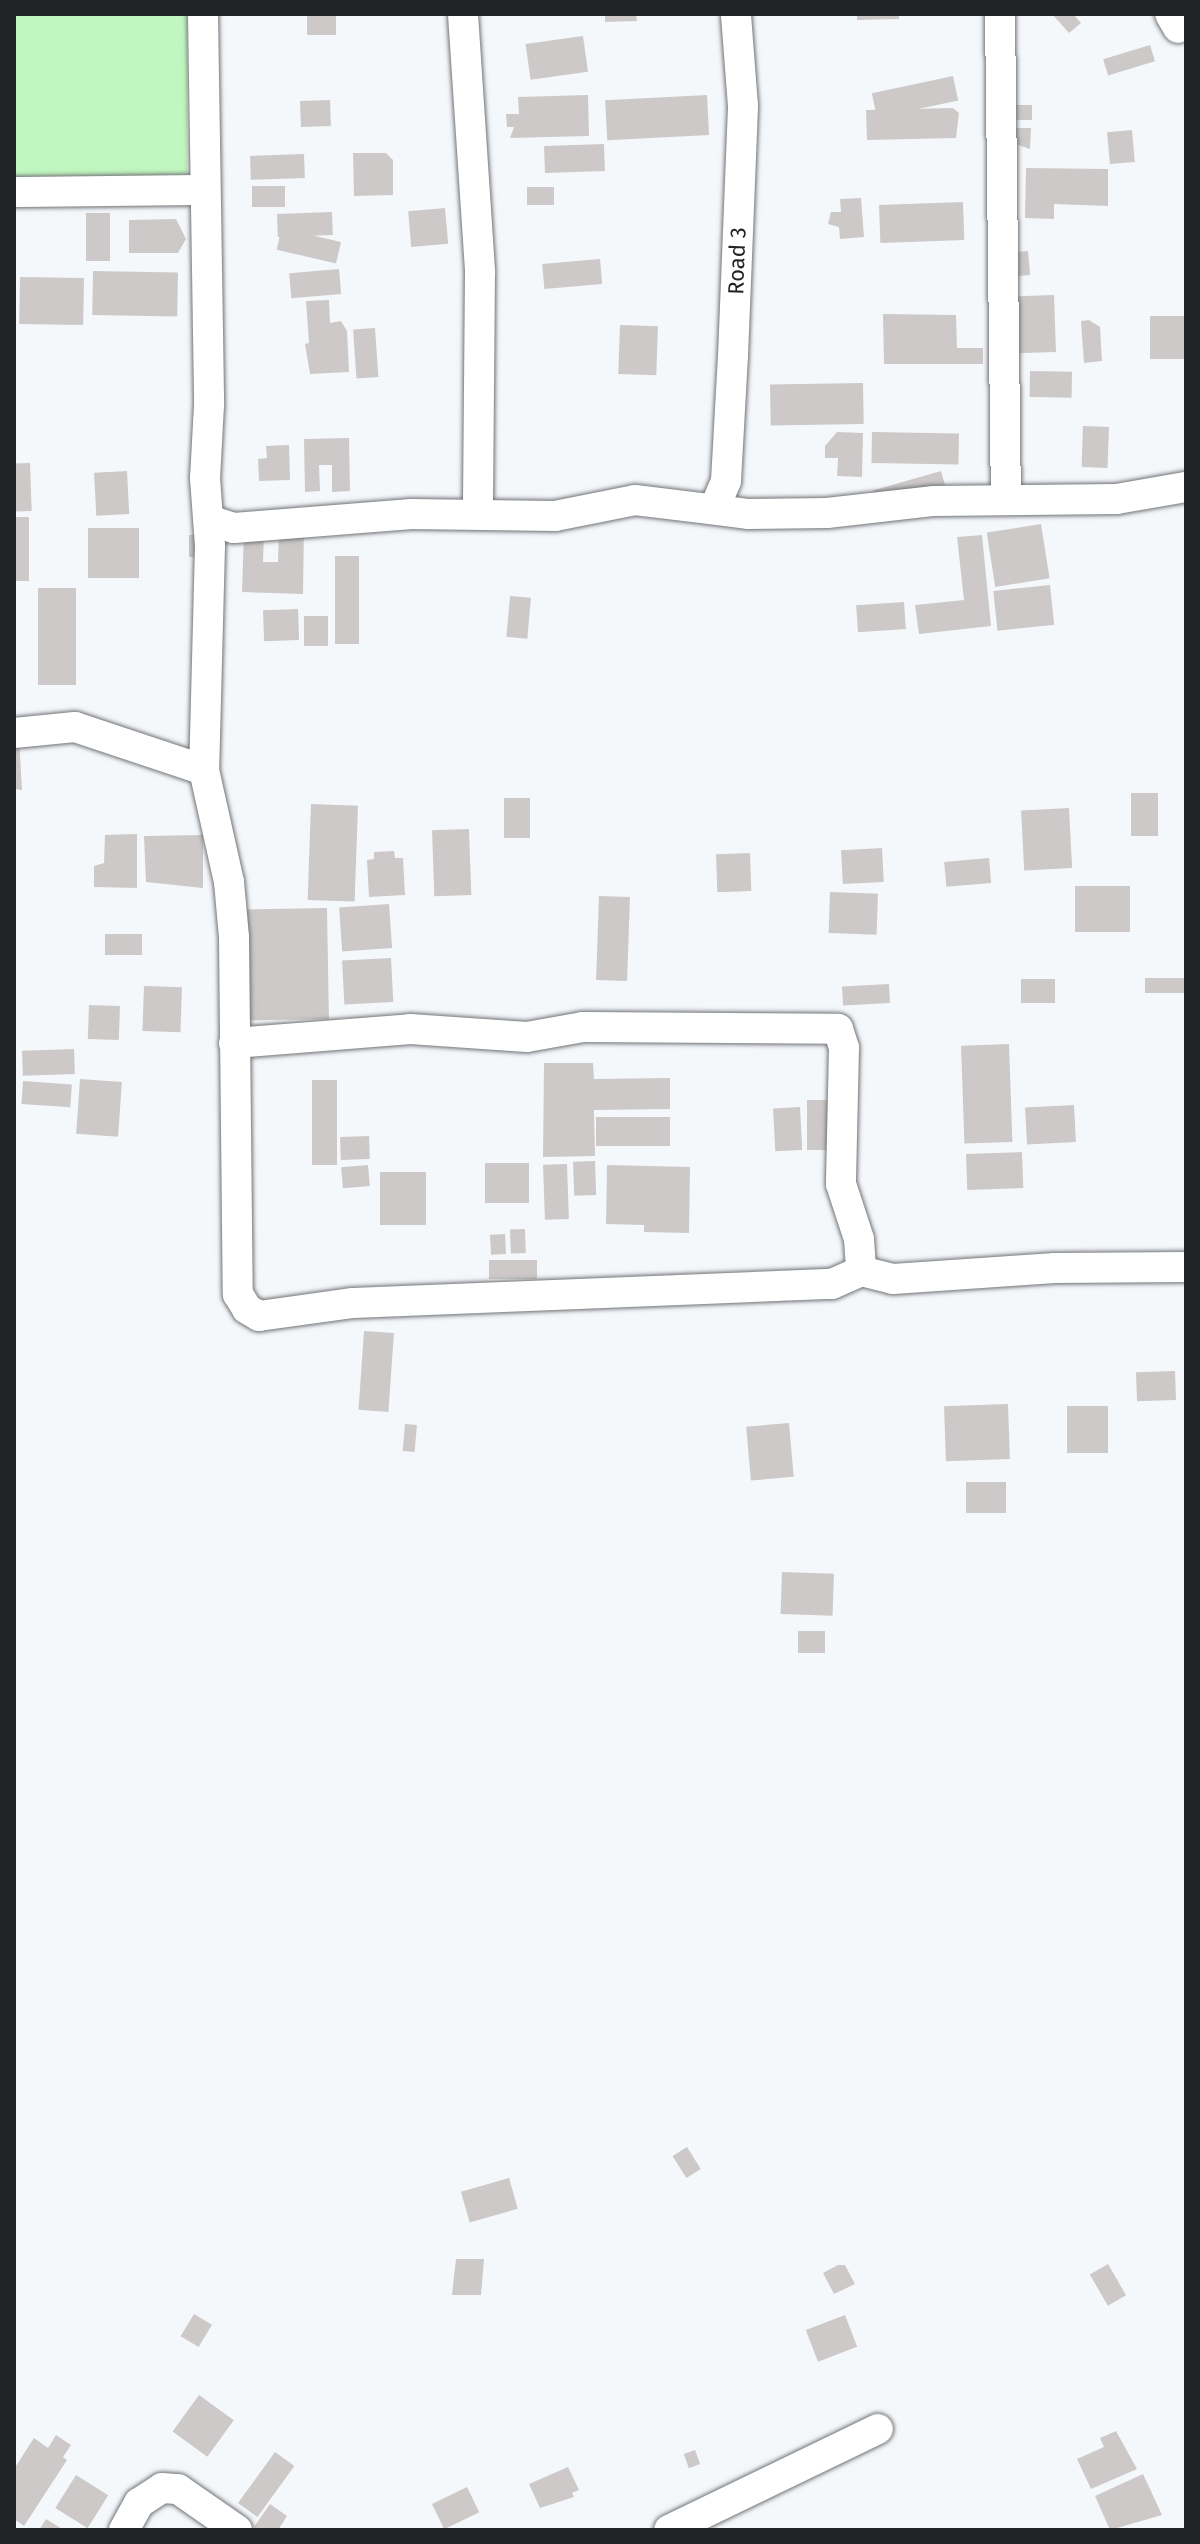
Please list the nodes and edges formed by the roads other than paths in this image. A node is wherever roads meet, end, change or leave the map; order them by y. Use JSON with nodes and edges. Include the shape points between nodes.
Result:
{"nodes":[{"id":1,"x":203,"y":14,"type":"edge"},
{"id":2,"x":463,"y":14,"type":"edge"},
{"id":3,"x":736,"y":14,"type":"edge"},
{"id":4,"x":1000,"y":14,"type":"edge"},
{"id":5,"x":205,"y":190,"type":"junction"},
{"id":6,"x":14,"y":192,"type":"edge"},
{"id":7,"x":1186,"y":487,"type":"edge"},
{"id":8,"x":1006,"y":500,"type":"junction"},
{"id":9,"x":715,"y":507,"type":"junction"},
{"id":10,"x":478,"y":513,"type":"junction"},
{"id":11,"x":218,"y":531,"type":"junction"},
{"id":12,"x":14,"y":733,"type":"edge"},
{"id":13,"x":204,"y":770,"type":"junction"},
{"id":14,"x":234,"y":1043,"type":"junction"},
{"id":15,"x":1186,"y":1267,"type":"edge"},
{"id":16,"x":861,"y":1271,"type":"junction"},
{"id":17,"x":878,"y":2429,"type":"dead end"},
{"id":18,"x":124,"y":2530,"type":"edge"},
{"id":19,"x":237,"y":2530,"type":"edge"},
{"id":20,"x":669,"y":2530,"type":"edge"}],
"edges":[{"from":1,"to":5,"type":"street"},
{"from":2,"to":10,"type":"street","via":[[480,272]]},
{"from":3,"to":9,"type":"street","name":"Road 3","via":[[743,106],[733,356],[726,481]]},
{"from":4,"to":8,"type":"street"},
{"from":5,"to":6,"type":"street"},
{"from":5,"to":11,"type":"street","via":[[205,478]]},
{"from":7,"to":8,"type":"street","via":[[1117,499]]},
{"from":8,"to":9,"type":"street","via":[[934,501],[827,513],[749,514]]},
{"from":9,"to":10,"type":"street","via":[[635,500],[555,516]]},
{"from":10,"to":11,"type":"street"},
{"from":11,"to":13,"type":"street"},
{"from":12,"to":13,"type":"street","via":[[75,727]]},
{"from":13,"to":14,"type":"street","via":[[229,882]]},
{"from":14,"to":16,"type":"street","via":[[410,1029],[527,1037],[583,1027],[838,1029],[844,1048],[841,1184],[859,1239]]},
{"from":14,"to":16,"type":"street","via":[[238,1294],[259,1316],[353,1303],[563,1291],[619,1296],[779,1282],[832,1284]]},
{"from":15,"to":16,"type":"street","via":[[1055,1268],[893,1279]]},
{"from":17,"to":20,"type":"street"},
{"from":18,"to":19,"type":"street","via":[[139,2503],[162,2488],[178,2489]]}]}
